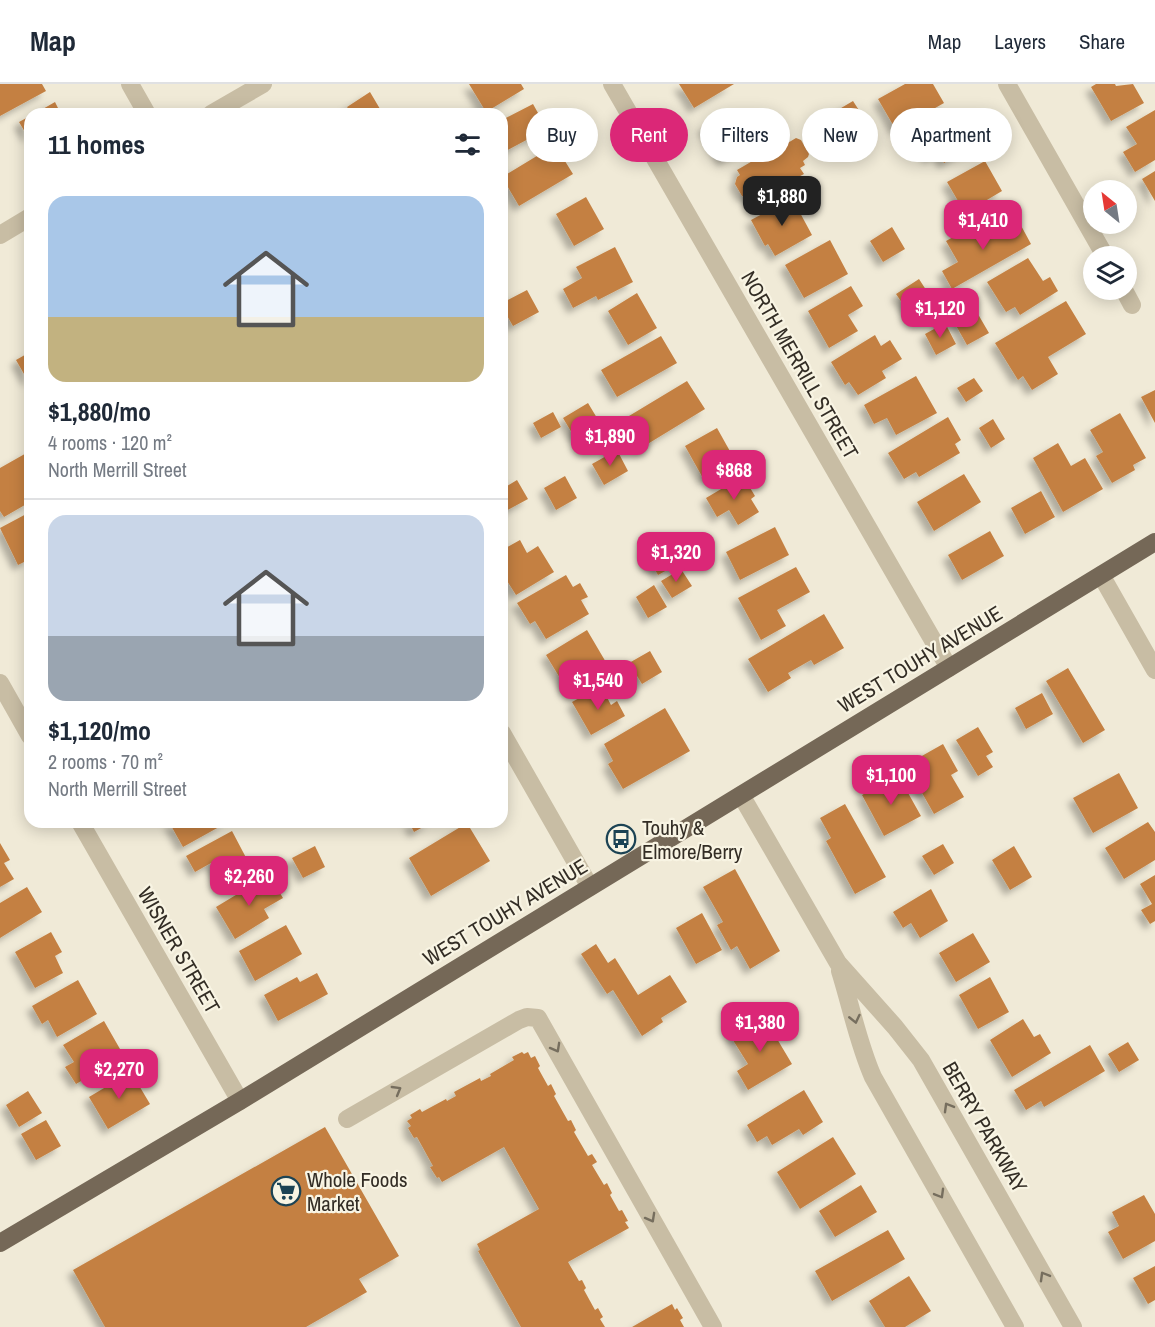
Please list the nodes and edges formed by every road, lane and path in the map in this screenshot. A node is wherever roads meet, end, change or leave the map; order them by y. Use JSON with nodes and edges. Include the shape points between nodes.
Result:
{"nodes":[{"id":1,"x":130,"y":84,"type":"edge"},
{"id":2,"x":263,"y":84,"type":"edge"},
{"id":3,"x":612,"y":84,"type":"edge"},
{"id":4,"x":1007,"y":84,"type":"edge"},
{"id":5,"x":144,"y":108,"type":"edge"},
{"id":6,"x":221,"y":108,"type":"edge"},
{"id":7,"x":24,"y":220,"type":"edge"},
{"id":8,"x":0,"y":234,"type":"edge"},
{"id":9,"x":1099,"y":246,"type":"edge"},
{"id":10,"x":1155,"y":542,"type":"edge"},
{"id":11,"x":1101,"y":575,"type":"junction"},
{"id":12,"x":949,"y":668,"type":"junction"},
{"id":13,"x":1155,"y":670,"type":"edge"},
{"id":14,"x":0,"y":683,"type":"edge"},
{"id":15,"x":24,"y":725,"type":"edge"},
{"id":16,"x":508,"y":743,"type":"edge"},
{"id":17,"x":741,"y":795,"type":"junction"},
{"id":18,"x":83,"y":828,"type":"edge"},
{"id":19,"x":590,"y":886,"type":"junction"},
{"id":20,"x":838,"y":963,"type":"junction"},
{"id":21,"x":240,"y":1101,"type":"junction"},
{"id":22,"x":346,"y":1119,"type":"dead end"},
{"id":23,"x":0,"y":1243,"type":"edge"},
{"id":24,"x":713,"y":1327,"type":"edge"},
{"id":25,"x":1015,"y":1327,"type":"edge"},
{"id":26,"x":1073,"y":1327,"type":"edge"}],
"edges":[{"from":1,"to":5,"type":"street"},
{"from":2,"to":6,"type":"street"},
{"from":3,"to":12,"type":"street","name":"NORTH MERRILL STREET"},
{"from":4,"to":9,"type":"street"},
{"from":7,"to":8,"type":"street"},
{"from":10,"to":11,"type":"main road","name":"WEST TOUHY AVENUE"},
{"from":11,"to":12,"type":"main road","name":"WEST TOUHY AVENUE"},
{"from":11,"to":13,"type":"street"},
{"from":12,"to":17,"type":"main road","name":"WEST TOUHY AVENUE"},
{"from":14,"to":15,"type":"street"},
{"from":16,"to":19,"type":"street"},
{"from":17,"to":19,"type":"main road","name":"WEST TOUHY AVENUE"},
{"from":17,"to":20,"type":"street","name":"BERRY PARKWAY"},
{"from":18,"to":21,"type":"street","name":"WISNER STREET"},
{"from":19,"to":21,"type":"main road","name":"WEST TOUHY AVENUE"},
{"from":20,"to":25,"type":"street","name":"BERRY PARKWAY","one_way":true,"via":[[873,1077]]},
{"from":26,"to":20,"type":"street","name":"BERRY PARKWAY","one_way":true,"via":[[921,1060]]},
{"from":21,"to":23,"type":"main road","name":"WEST TOUHY AVENUE"},
{"from":22,"to":24,"type":"street","one_way":true,"via":[[519,1020],[538,1018]]}]}
